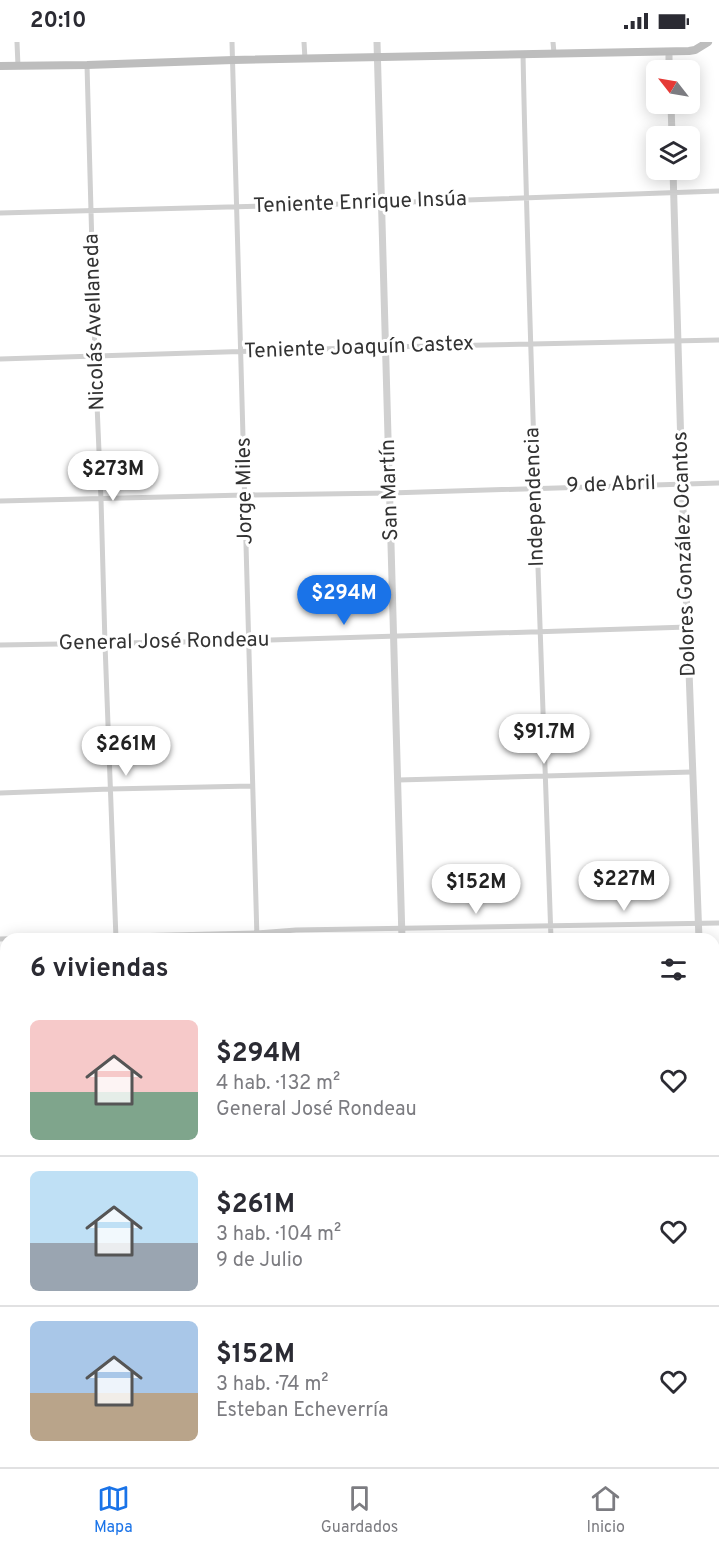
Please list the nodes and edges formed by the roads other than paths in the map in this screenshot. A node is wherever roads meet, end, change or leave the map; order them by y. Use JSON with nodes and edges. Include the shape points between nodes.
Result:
{"nodes":[{"id":1,"x":17,"y":42,"type":"edge"},
{"id":2,"x":232,"y":42,"type":"edge"},
{"id":3,"x":304,"y":42,"type":"edge"},
{"id":4,"x":377,"y":42,"type":"edge"},
{"id":5,"x":553,"y":42,"type":"edge"},
{"id":6,"x":708,"y":42,"type":"edge"},
{"id":7,"x":669,"y":51,"type":"junction"},
{"id":8,"x":554,"y":53,"type":"junction"},
{"id":9,"x":523,"y":54,"type":"junction"},
{"id":10,"x":377,"y":57,"type":"junction"},
{"id":11,"x":305,"y":59,"type":"junction"},
{"id":12,"x":233,"y":60,"type":"junction"},
{"id":13,"x":669,"y":60,"type":"edge"},
{"id":14,"x":87,"y":65,"type":"junction"},
{"id":15,"x":0,"y":66,"type":"edge"},
{"id":16,"x":18,"y":66,"type":"junction"},
{"id":17,"x":673,"y":180,"type":"edge"},
{"id":18,"x":719,"y":191,"type":"edge"},
{"id":19,"x":674,"y":194,"type":"junction"},
{"id":20,"x":526,"y":198,"type":"junction"},
{"id":21,"x":381,"y":203,"type":"junction"},
{"id":22,"x":237,"y":207,"type":"junction"},
{"id":23,"x":92,"y":211,"type":"junction"},
{"id":24,"x":0,"y":213,"type":"edge"},
{"id":25,"x":678,"y":340,"type":"junction"},
{"id":26,"x":719,"y":340,"type":"edge"},
{"id":27,"x":530,"y":343,"type":"junction"},
{"id":28,"x":386,"y":347,"type":"junction"},
{"id":29,"x":241,"y":352,"type":"junction"},
{"id":30,"x":95,"y":357,"type":"junction"},
{"id":31,"x":0,"y":359,"type":"edge"},
{"id":32,"x":682,"y":483,"type":"junction"},
{"id":33,"x":719,"y":483,"type":"edge"},
{"id":34,"x":535,"y":487,"type":"junction"},
{"id":35,"x":390,"y":493,"type":"junction"},
{"id":36,"x":245,"y":495,"type":"junction"},
{"id":37,"x":101,"y":499,"type":"junction"},
{"id":38,"x":0,"y":501,"type":"edge"},
{"id":39,"x":688,"y":627,"type":"junction"},
{"id":40,"x":539,"y":632,"type":"junction"},
{"id":41,"x":394,"y":636,"type":"junction"},
{"id":42,"x":248,"y":641,"type":"junction"},
{"id":43,"x":105,"y":644,"type":"junction"},
{"id":44,"x":0,"y":645,"type":"edge"},
{"id":45,"x":692,"y":772,"type":"junction"},
{"id":46,"x":545,"y":776,"type":"junction"},
{"id":47,"x":398,"y":780,"type":"junction"},
{"id":48,"x":252,"y":786,"type":"junction"},
{"id":49,"x":110,"y":789,"type":"junction"},
{"id":50,"x":0,"y":794,"type":"edge"},
{"id":51,"x":698,"y":922,"type":"junction"},
{"id":52,"x":719,"y":922,"type":"edge"},
{"id":53,"x":550,"y":925,"type":"junction"},
{"id":54,"x":402,"y":928,"type":"junction"},
{"id":55,"x":116,"y":933,"type":"edge"},
{"id":56,"x":257,"y":933,"type":"edge"},
{"id":57,"x":276,"y":933,"type":"edge"},
{"id":58,"x":402,"y":933,"type":"edge"},
{"id":59,"x":551,"y":933,"type":"edge"},
{"id":60,"x":699,"y":933,"type":"edge"}],
"edges":[{"from":1,"to":16,"type":"street"},
{"from":2,"to":12,"type":"street","name":"Jorge Miles"},
{"from":3,"to":11,"type":"street"},
{"from":4,"to":10,"type":"street","name":"San Martín"},
{"from":5,"to":8,"type":"street"},
{"from":6,"to":7,"type":"main road","via":[[696,50]]},
{"from":7,"to":8,"type":"main road"},
{"from":7,"to":13,"type":"street"},
{"from":8,"to":9,"type":"main road"},
{"from":9,"to":10,"type":"main road"},
{"from":9,"to":20,"type":"street","name":"Independencia"},
{"from":10,"to":11,"type":"main road"},
{"from":10,"to":21,"type":"street","name":"San Martín"},
{"from":11,"to":12,"type":"main road"},
{"from":12,"to":14,"type":"main road"},
{"from":12,"to":22,"type":"street","name":"Jorge Miles"},
{"from":14,"to":16,"type":"main road"},
{"from":14,"to":23,"type":"street","name":"Nicolás Avellaneda"},
{"from":15,"to":16,"type":"main road"},
{"from":17,"to":19,"type":"street","name":"Dolores González Ocantos"},
{"from":18,"to":19,"type":"street","name":"Teniente Enrique Insúa"},
{"from":19,"to":20,"type":"street","name":"Teniente Enrique Insúa"},
{"from":19,"to":25,"type":"street","name":"Dolores González Ocantos"},
{"from":20,"to":21,"type":"street","name":"Teniente Enrique Insúa"},
{"from":20,"to":27,"type":"street","name":"Independencia"},
{"from":21,"to":22,"type":"street","name":"Teniente Enrique Insúa"},
{"from":21,"to":28,"type":"street","name":"San Martín"},
{"from":22,"to":23,"type":"street","name":"Teniente Enrique Insúa"},
{"from":22,"to":29,"type":"street","name":"Jorge Miles"},
{"from":23,"to":24,"type":"street","name":"Teniente Enrique Insúa"},
{"from":23,"to":30,"type":"street","name":"Nicolás Avellaneda"},
{"from":25,"to":26,"type":"street","name":"Teniente Joaquín Castex"},
{"from":25,"to":27,"type":"street","name":"Teniente Joaquín Castex"},
{"from":25,"to":32,"type":"street","name":"Dolores González Ocantos"},
{"from":27,"to":28,"type":"street","name":"Teniente Joaquín Castex"},
{"from":27,"to":34,"type":"street","name":"Independencia"},
{"from":28,"to":29,"type":"street","name":"Teniente Joaquín Castex"},
{"from":28,"to":35,"type":"street","name":"San Martín"},
{"from":29,"to":30,"type":"street","name":"Teniente Joaquín Castex"},
{"from":29,"to":36,"type":"street","name":"Jorge Miles"},
{"from":30,"to":31,"type":"street","name":"Teniente Joaquín Castex"},
{"from":30,"to":37,"type":"street","name":"Nicolás Avellaneda"},
{"from":32,"to":33,"type":"street","name":"9 de Abril"},
{"from":32,"to":34,"type":"street","name":"9 de Abril"},
{"from":32,"to":39,"type":"street","name":"Dolores González Ocantos"},
{"from":34,"to":35,"type":"street","name":"9 de Abril"},
{"from":34,"to":40,"type":"street","name":"Independencia"},
{"from":35,"to":36,"type":"street","name":"9 de Abril"},
{"from":35,"to":41,"type":"street","name":"San Martín"},
{"from":36,"to":37,"type":"street","name":"9 de Abril"},
{"from":36,"to":42,"type":"street","name":"Jorge Miles"},
{"from":37,"to":38,"type":"street","name":"9 de Abril"},
{"from":37,"to":43,"type":"street","name":"Nicolás Avellaneda"},
{"from":39,"to":40,"type":"street","name":"General José Rondeau"},
{"from":39,"to":45,"type":"street","name":"Dolores González Ocantos"},
{"from":40,"to":41,"type":"street","name":"General José Rondeau"},
{"from":40,"to":46,"type":"street","name":"Independencia"},
{"from":41,"to":42,"type":"street","name":"General José Rondeau"},
{"from":41,"to":47,"type":"street","name":"San Martín"},
{"from":42,"to":43,"type":"street","name":"General José Rondeau"},
{"from":42,"to":48,"type":"street","name":"Jorge Miles"},
{"from":43,"to":44,"type":"street","name":"General José Rondeau"},
{"from":43,"to":49,"type":"street","name":"Nicolás Avellaneda"},
{"from":45,"to":46,"type":"street"},
{"from":45,"to":51,"type":"street","name":"Dolores González Ocantos"},
{"from":46,"to":47,"type":"street"},
{"from":46,"to":53,"type":"street","name":"Independencia"},
{"from":47,"to":54,"type":"street","name":"San Martín"},
{"from":48,"to":49,"type":"street"},
{"from":48,"to":56,"type":"street","name":"Jorge Miles"},
{"from":49,"to":50,"type":"street"},
{"from":49,"to":55,"type":"street","name":"Nicolás Avellaneda"},
{"from":51,"to":52,"type":"street"},
{"from":51,"to":53,"type":"street"},
{"from":51,"to":60,"type":"street","name":"Dolores González Ocantos"},
{"from":53,"to":54,"type":"street"},
{"from":53,"to":59,"type":"street","name":"Independencia"},
{"from":54,"to":57,"type":"street"},
{"from":54,"to":58,"type":"street","name":"San Martín"}]}
